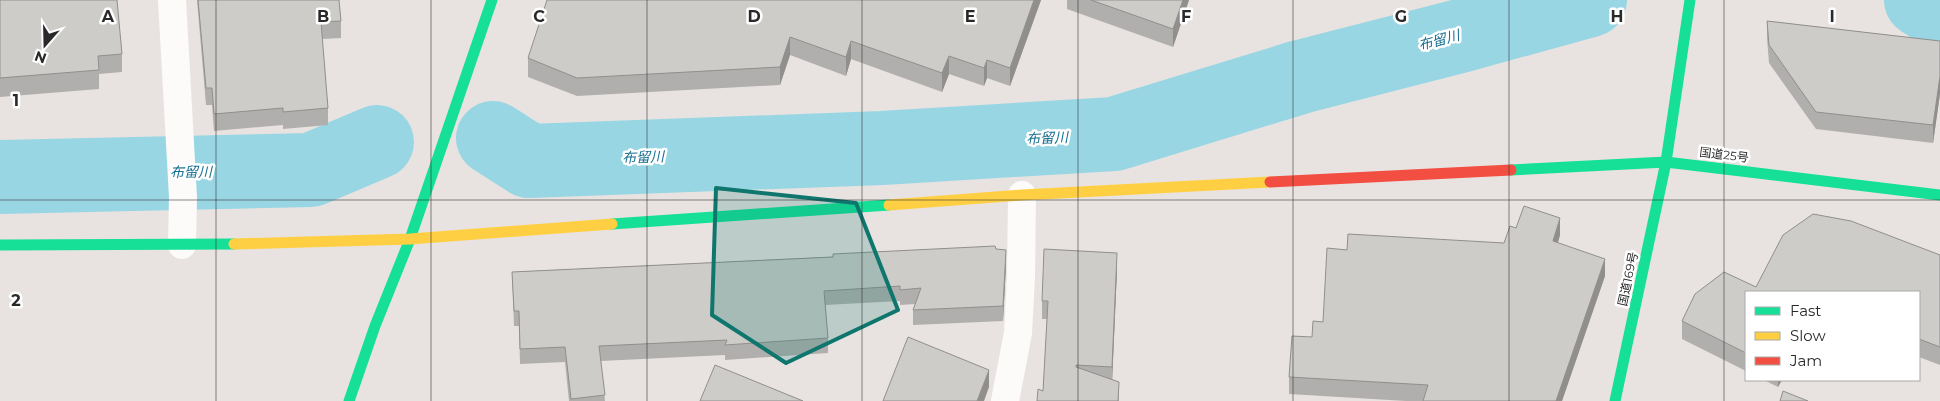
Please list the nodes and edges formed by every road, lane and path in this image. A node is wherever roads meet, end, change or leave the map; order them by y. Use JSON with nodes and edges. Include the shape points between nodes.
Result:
{"nodes":[{"id":1,"x":172,"y":0,"type":"edge"},
{"id":2,"x":492,"y":0,"type":"edge"},
{"id":3,"x":1690,"y":0,"type":"edge"},
{"id":4,"x":1666,"y":162,"type":"junction"},
{"id":5,"x":1022,"y":195,"type":"junction"},
{"id":6,"x":1940,"y":195,"type":"edge"},
{"id":7,"x":410,"y":240,"type":"junction"},
{"id":8,"x":0,"y":245,"type":"edge"},
{"id":9,"x":182,"y":245,"type":"junction"},
{"id":10,"x":349,"y":401,"type":"edge"},
{"id":11,"x":1005,"y":401,"type":"edge"},
{"id":12,"x":1615,"y":401,"type":"edge"}],
"edges":[{"from":1,"to":9,"type":"street","via":[[183,198]]},
{"from":2,"to":7,"type":"main road"},
{"from":3,"to":4,"type":"main road"},
{"from":4,"to":5,"type":"main road","name":"国道25号"},
{"from":4,"to":6,"type":"main road","name":"国道25号"},
{"from":4,"to":12,"type":"main road","name":"国道169号"},
{"from":5,"to":7,"type":"main road","name":"国道25号"},
{"from":5,"to":11,"type":"street","via":[[1018,333]]},
{"from":7,"to":9,"type":"main road","name":"国道25号"},
{"from":7,"to":10,"type":"main road"},
{"from":8,"to":9,"type":"main road","name":"国道25号"}]}
